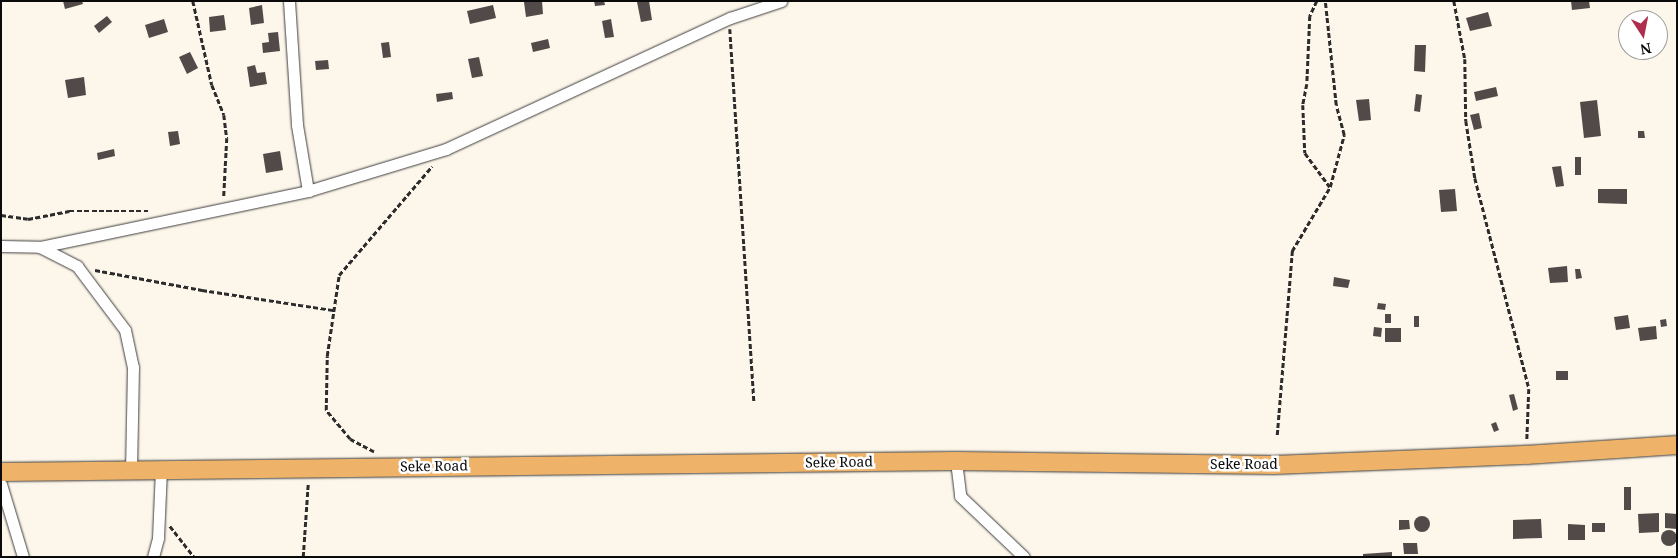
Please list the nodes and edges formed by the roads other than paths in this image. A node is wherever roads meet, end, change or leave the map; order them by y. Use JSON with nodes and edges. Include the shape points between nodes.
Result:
{"nodes":[{"id":1,"x":289,"y":1,"type":"edge"},
{"id":2,"x":781,"y":1,"type":"edge"},
{"id":3,"x":308,"y":191,"type":"junction"},
{"id":4,"x":1,"y":246,"type":"edge"},
{"id":5,"x":40,"y":248,"type":"junction"},
{"id":6,"x":1677,"y":446,"type":"edge"},
{"id":7,"x":956,"y":461,"type":"junction"},
{"id":8,"x":161,"y":469,"type":"junction"},
{"id":9,"x":131,"y":470,"type":"junction"},
{"id":10,"x":1,"y":472,"type":"edge"},
{"id":11,"x":1,"y":484,"type":"edge"},
{"id":12,"x":23,"y":557,"type":"edge"},
{"id":13,"x":153,"y":557,"type":"edge"},
{"id":14,"x":1024,"y":557,"type":"edge"}],
"edges":[{"from":1,"to":3,"type":"street","via":[[297,125]]},
{"from":2,"to":3,"type":"street","via":[[730,18],[446,149]]},
{"from":3,"to":5,"type":"street"},
{"from":4,"to":5,"type":"street"},
{"from":5,"to":9,"type":"street","via":[[77,266],[125,330],[133,366]]},
{"from":6,"to":7,"type":"main road","name":"Seke Road","via":[[1274,465]]},
{"from":7,"to":8,"type":"main road","name":"Seke Road"},
{"from":7,"to":14,"type":"street","via":[[960,496]]},
{"from":8,"to":9,"type":"main road","name":"Seke Road"},
{"from":8,"to":13,"type":"street","via":[[158,538]]},
{"from":9,"to":10,"type":"main road","name":"Seke Road"},
{"from":11,"to":12,"type":"street"}]}
